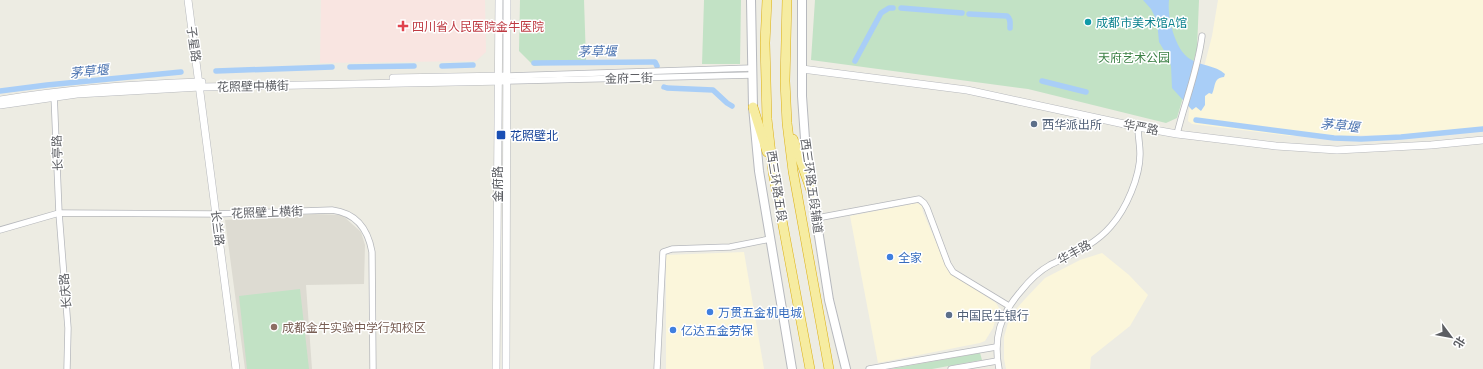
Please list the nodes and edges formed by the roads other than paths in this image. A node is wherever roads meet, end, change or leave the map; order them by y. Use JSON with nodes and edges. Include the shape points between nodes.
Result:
{"nodes":[{"id":1,"x":188,"y":0,"type":"edge"},
{"id":2,"x":499,"y":0,"type":"edge"},
{"id":3,"x":507,"y":0,"type":"edge"},
{"id":4,"x":751,"y":0,"type":"edge"},
{"id":5,"x":767,"y":0,"type":"edge"},
{"id":6,"x":787,"y":0,"type":"edge"},
{"id":7,"x":802,"y":0,"type":"edge"},
{"id":8,"x":1202,"y":36,"type":"dead end"},
{"id":9,"x":802,"y":69,"type":"junction"},
{"id":10,"x":752,"y":71,"type":"junction"},
{"id":11,"x":498,"y":79,"type":"junction"},
{"id":12,"x":507,"y":79,"type":"junction"},
{"id":13,"x":200,"y":85,"type":"junction"},
{"id":14,"x":54,"y":95,"type":"junction"},
{"id":15,"x":0,"y":100,"type":"edge"},
{"id":16,"x":0,"y":106,"type":"edge"},
{"id":17,"x":753,"y":107,"type":"junction"},
{"id":18,"x":787,"y":123,"type":"junction"},
{"id":19,"x":1138,"y":127,"type":"junction"},
{"id":20,"x":1177,"y":134,"type":"junction"},
{"id":21,"x":1483,"y":140,"type":"edge"},
{"id":22,"x":773,"y":172,"type":"junction"},
{"id":23,"x":812,"y":192,"type":"junction"},
{"id":24,"x":59,"y":213,"type":"junction"},
{"id":25,"x":216,"y":214,"type":"junction"},
{"id":26,"x":817,"y":218,"type":"junction"},
{"id":27,"x":0,"y":230,"type":"edge"},
{"id":28,"x":770,"y":239,"type":"junction"},
{"id":29,"x":1009,"y":306,"type":"junction"},
{"id":30,"x":819,"y":316,"type":"junction"},
{"id":31,"x":800,"y":317,"type":"junction"},
{"id":32,"x":996,"y":347,"type":"junction"},
{"id":33,"x":997,"y":361,"type":"junction"},
{"id":34,"x":67,"y":369,"type":"edge"},
{"id":35,"x":236,"y":369,"type":"edge"},
{"id":36,"x":374,"y":369,"type":"edge"},
{"id":37,"x":496,"y":369,"type":"edge"},
{"id":38,"x":506,"y":369,"type":"edge"},
{"id":39,"x":657,"y":369,"type":"edge"},
{"id":40,"x":792,"y":369,"type":"edge"},
{"id":41,"x":803,"y":369,"type":"edge"},
{"id":42,"x":810,"y":369,"type":"edge"},
{"id":43,"x":829,"y":369,"type":"edge"},
{"id":44,"x":836,"y":369,"type":"edge"},
{"id":45,"x":846,"y":369,"type":"edge"},
{"id":46,"x":869,"y":369,"type":"edge"},
{"id":47,"x":951,"y":369,"type":"edge"},
{"id":48,"x":999,"y":369,"type":"edge"}],
"edges":[{"from":1,"to":13,"type":"street","name":"子星路"},
{"from":2,"to":11,"type":"street","name":"金府路"},
{"from":3,"to":12,"type":"street","name":"金府路"},
{"from":4,"to":10,"type":"main road"},
{"from":5,"to":22,"type":"highway","name":"西三环路五段","via":[[767,119]]},
{"from":6,"to":18,"type":"highway","name":"西三环路五段"},
{"from":7,"to":9,"type":"main road","name":"西三环路五段辅道"},
{"from":8,"to":20,"type":"street","via":[[1196,69]]},
{"from":9,"to":19,"type":"street","name":"华严路","via":[[967,90]]},
{"from":9,"to":23,"type":"main road","name":"西三环路五段辅道","via":[[806,153]]},
{"from":10,"to":12,"type":"street","name":"金府二街"},
{"from":10,"to":17,"type":"main road"},
{"from":11,"to":12,"type":"street","name":"花照壁中横街"},
{"from":11,"to":13,"type":"street","name":"花照壁中横街"},
{"from":11,"to":37,"type":"street","name":"金府路"},
{"from":12,"to":38,"type":"street","name":"金府路"},
{"from":13,"to":14,"type":"street","name":"花照壁中横街"},
{"from":13,"to":25,"type":"street","name":"长兰路"},
{"from":14,"to":15,"type":"street","name":"花照壁中横街"},
{"from":14,"to":16,"type":"street","name":"花照壁中横街"},
{"from":14,"to":24,"type":"street","name":"长亭路"},
{"from":17,"to":22,"type":"highway"},
{"from":17,"to":28,"type":"main road","via":[[759,171]]},
{"from":18,"to":23,"type":"highway"},
{"from":18,"to":30,"type":"highway","name":"西三环路五段"},
{"from":19,"to":20,"type":"street","name":"华严路"},
{"from":19,"to":29,"type":"street","name":"华丰路","via":[[1140,155],[1134,183],[1126,205],[1111,227],[1091,244],[1049,266],[1030,280]]},
{"from":20,"to":21,"type":"street","name":"华严路","via":[[1276,146],[1336,150]]},
{"from":22,"to":31,"type":"highway","name":"西三环路五段"},
{"from":23,"to":26,"type":"main road","name":"西三环路五段辅道"},
{"from":24,"to":25,"type":"street","name":"花照壁上横街"},
{"from":24,"to":27,"type":"street","name":"花照壁上横街"},
{"from":24,"to":34,"type":"street","name":"长庆路","via":[[68,328]]},
{"from":25,"to":35,"type":"street","name":"长兰路"},
{"from":25,"to":36,"type":"street","name":"花照壁上横街","via":[[332,210],[341,211],[356,219],[363,226],[372,252]]},
{"from":26,"to":29,"type":"street","via":[[919,199],[927,208],[953,272]]},
{"from":26,"to":45,"type":"main road","name":"西三环路五段辅道","via":[[829,300]]},
{"from":28,"to":39,"type":"street","via":[[730,247],[672,249],[663,252]]},
{"from":28,"to":40,"type":"main road"},
{"from":29,"to":32,"type":"street","name":"华丰路","via":[[998,332]]},
{"from":30,"to":43,"type":"highway","name":"西三环路五段"},
{"from":30,"to":44,"type":"highway"},
{"from":31,"to":41,"type":"highway"},
{"from":31,"to":42,"type":"highway","name":"西三环路五段"},
{"from":32,"to":33,"type":"street","name":"华丰路"},
{"from":32,"to":46,"type":"street"},
{"from":33,"to":47,"type":"street"},
{"from":33,"to":48,"type":"street","name":"华丰路"}]}
